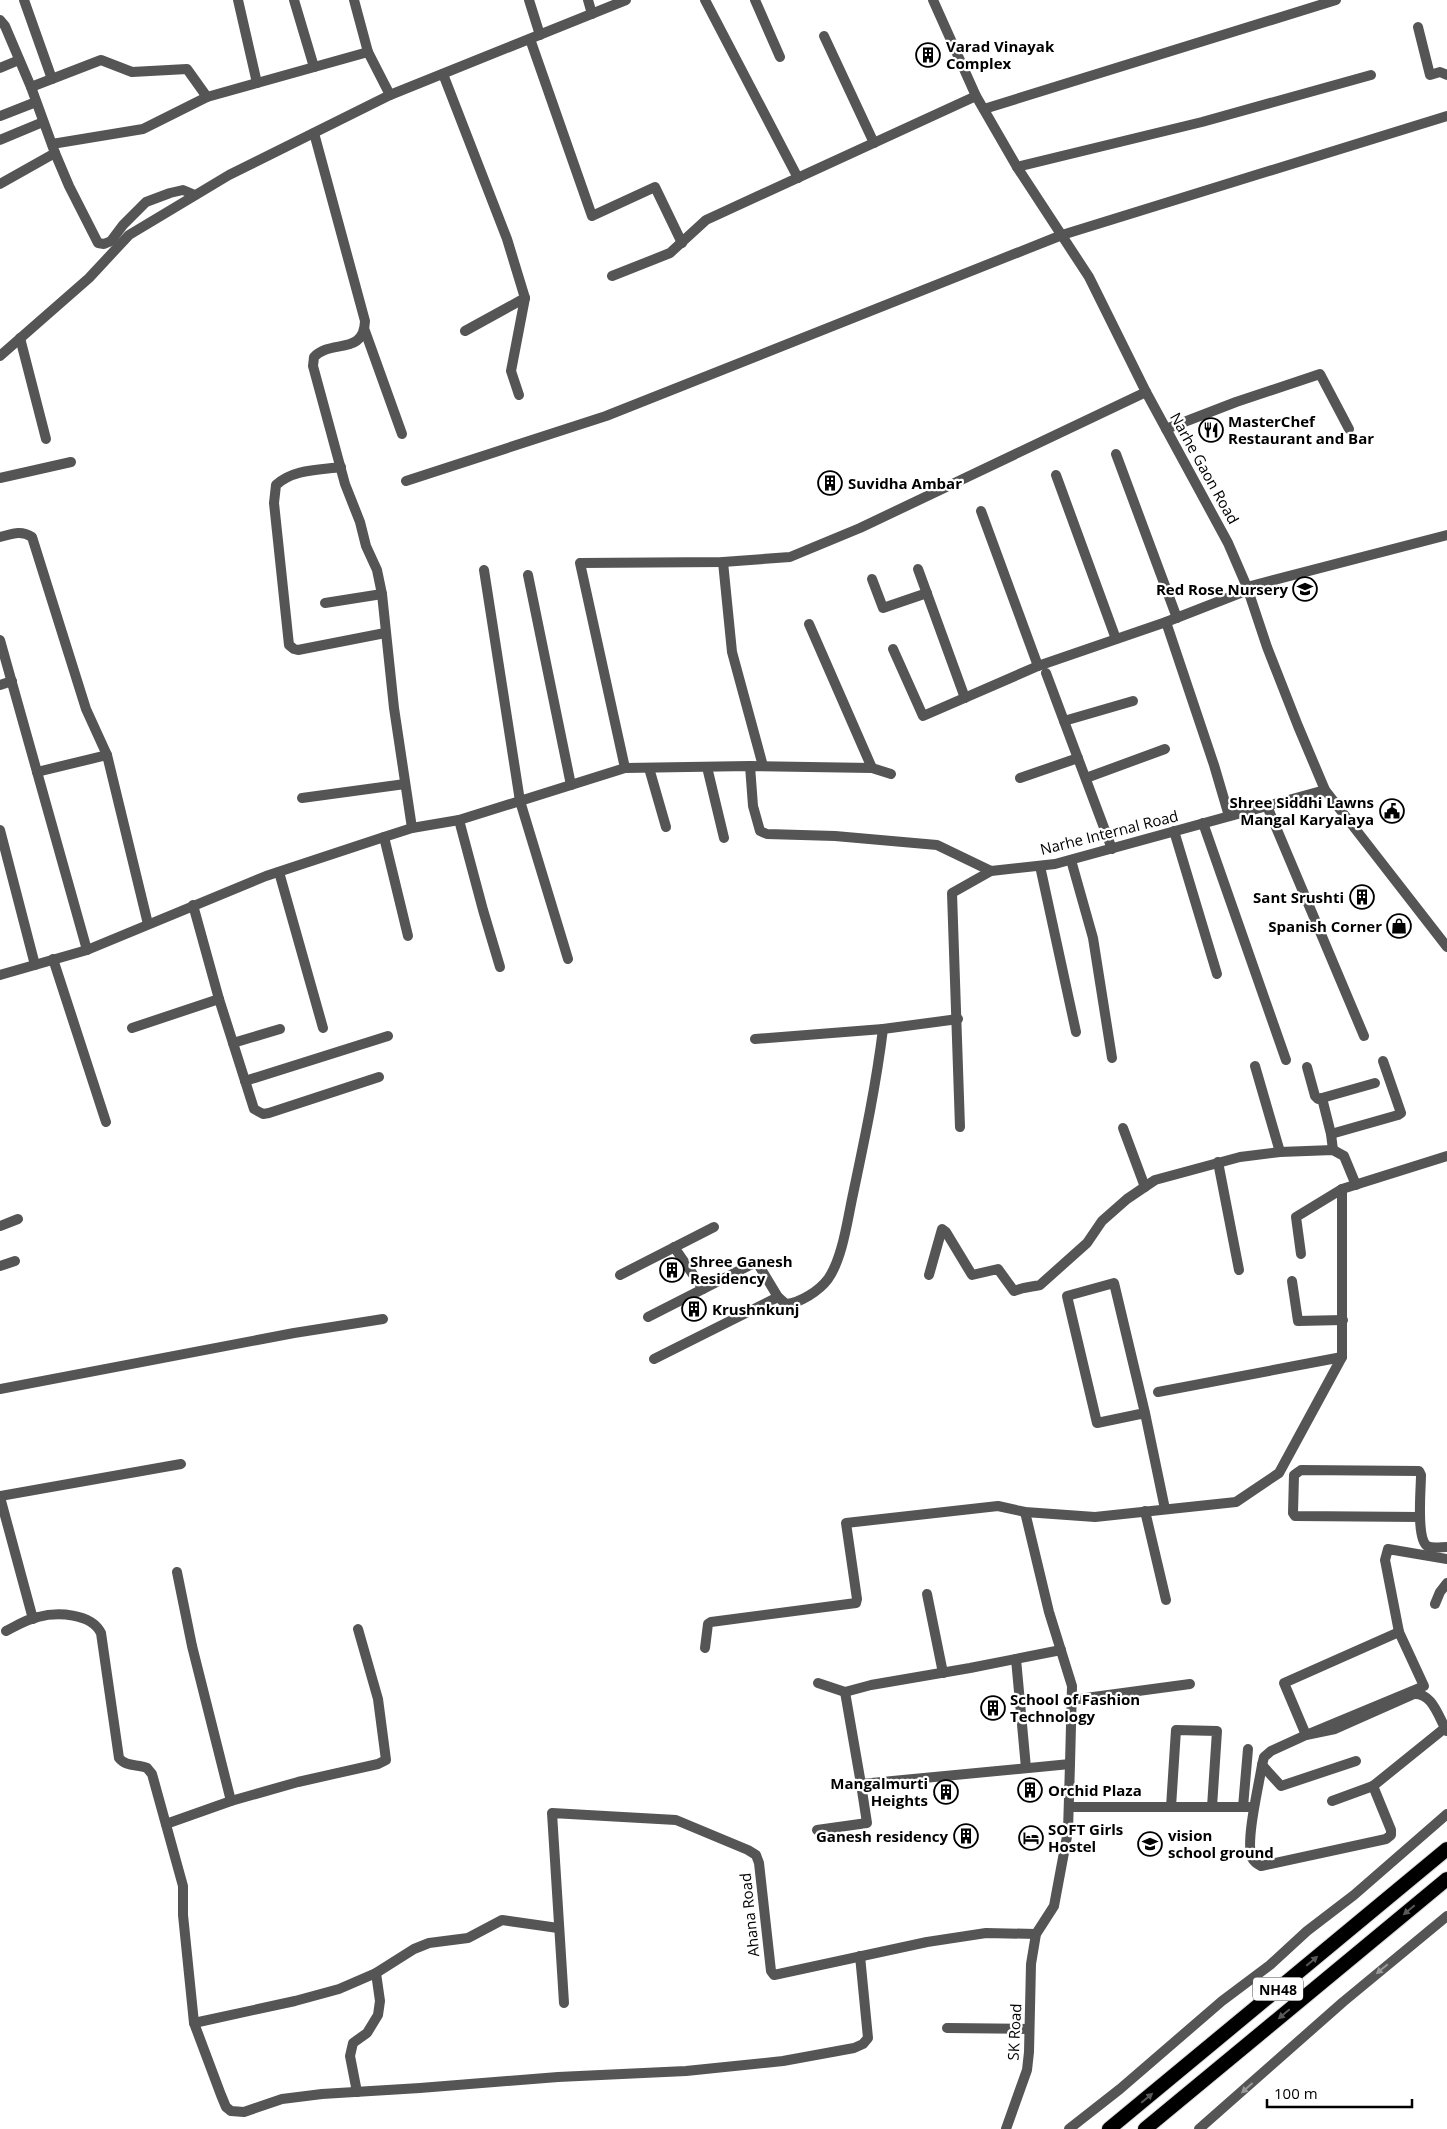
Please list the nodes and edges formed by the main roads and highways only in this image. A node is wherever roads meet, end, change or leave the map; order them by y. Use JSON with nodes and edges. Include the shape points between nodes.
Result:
{"nodes":[{"id":1,"x":1447,"y":1849,"type":"edge"},
{"id":2,"x":1447,"y":1879,"type":"edge"},
{"id":3,"x":1109,"y":2129,"type":"edge"},
{"id":4,"x":1146,"y":2129,"type":"edge"}],
"edges":[{"from":3,"to":1,"type":"highway","number":"NH48","one_way":true},
{"from":2,"to":4,"type":"highway","number":"NH48","one_way":true}]}
